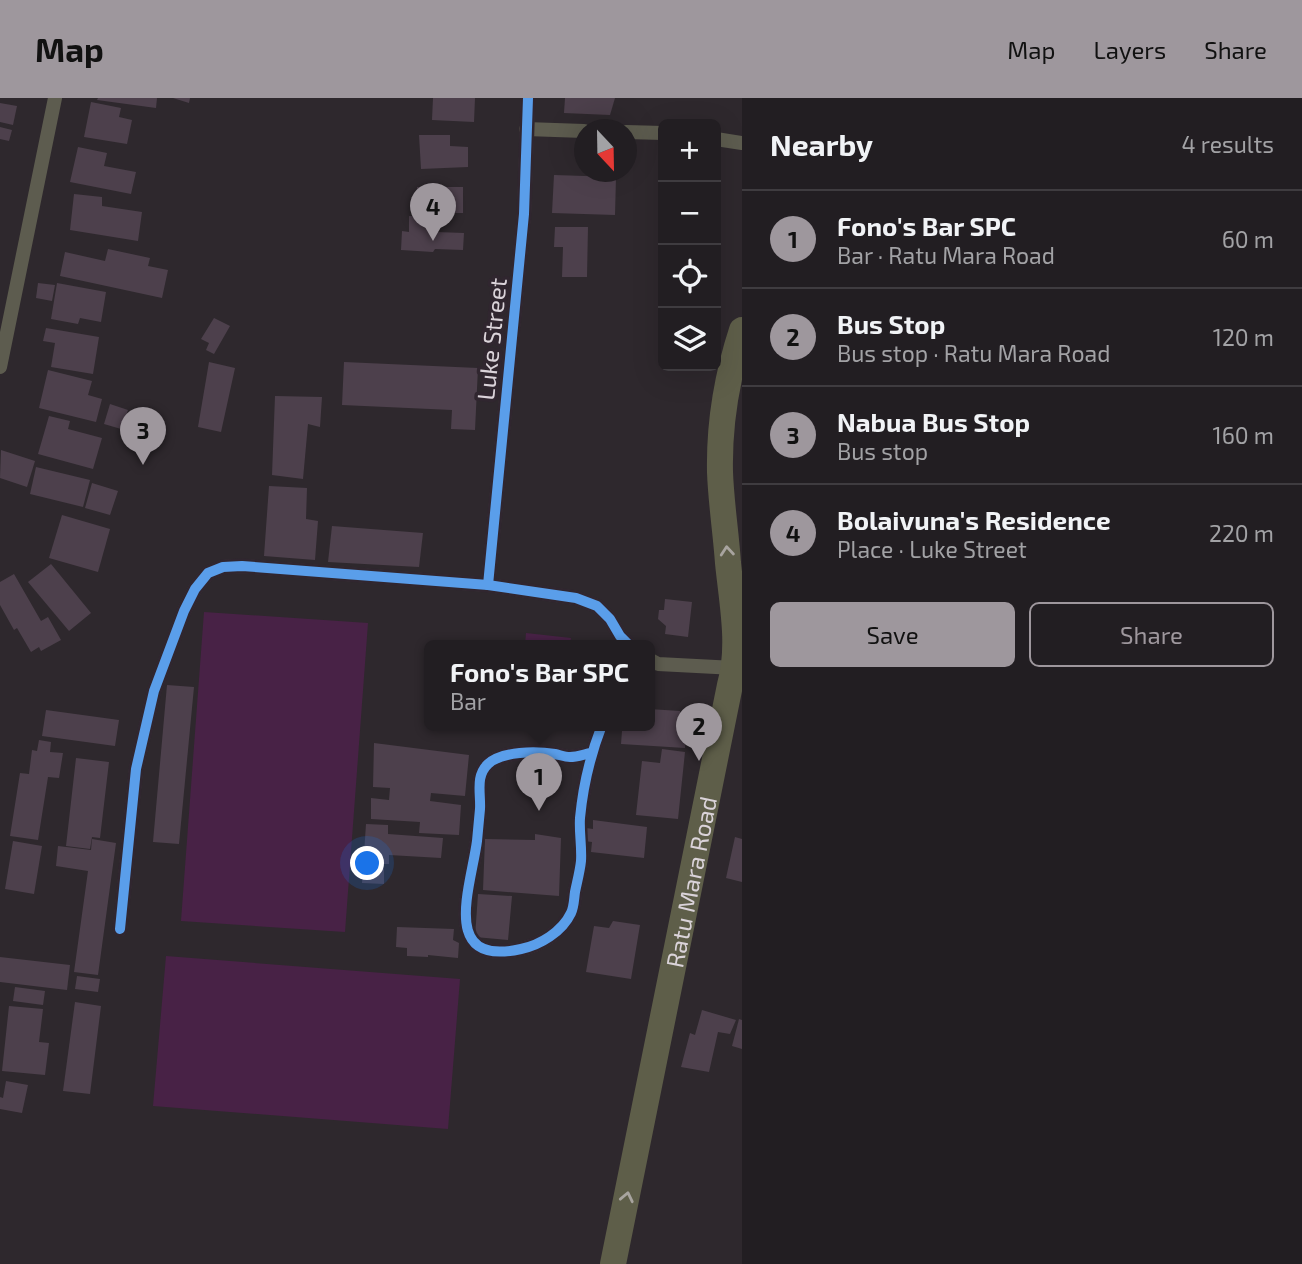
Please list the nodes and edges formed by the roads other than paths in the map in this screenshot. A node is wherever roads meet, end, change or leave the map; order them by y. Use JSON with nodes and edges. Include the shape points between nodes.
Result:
{"nodes":[{"id":1,"x":55,"y":98,"type":"edge"},
{"id":2,"x":528,"y":98,"type":"edge"},
{"id":3,"x":526,"y":129,"type":"junction"},
{"id":4,"x":574,"y":131,"type":"edge"},
{"id":5,"x":637,"y":132,"type":"edge"},
{"id":6,"x":658,"y":133,"type":"edge"},
{"id":7,"x":721,"y":140,"type":"edge"},
{"id":8,"x":742,"y":143,"type":"edge"},
{"id":9,"x":742,"y":331,"type":"edge"},
{"id":10,"x":4,"y":337,"type":"edge"},
{"id":11,"x":0,"y":367,"type":"edge"},
{"id":12,"x":488,"y":584,"type":"junction"},
{"id":13,"x":624,"y":640,"type":"edge"},
{"id":14,"x":655,"y":663,"type":"edge"},
{"id":15,"x":735,"y":668,"type":"junction"},
{"id":16,"x":600,"y":731,"type":"edge"},
{"id":17,"x":591,"y":753,"type":"junction"},
{"id":18,"x":120,"y":929,"type":"dead end"},
{"id":19,"x":613,"y":1264,"type":"edge"}],
"edges":[{"from":1,"to":10,"type":"street"},
{"from":2,"to":3,"type":"street","name":"Luke Street"},
{"from":3,"to":4,"type":"street"},
{"from":3,"to":12,"type":"street","name":"Luke Street","via":[[524,214]]},
{"from":5,"to":6,"type":"street"},
{"from":7,"to":8,"type":"street"},
{"from":15,"to":9,"type":"highway","name":"Ratu Mara Road","one_way":true,"via":[[720,473],[723,413]]},
{"from":10,"to":11,"type":"street"},
{"from":12,"to":13,"type":"street","via":[[576,598],[597,606]]},
{"from":12,"to":18,"type":"street","via":[[242,566],[208,573],[184,611],[154,691],[136,769]]},
{"from":14,"to":15,"type":"street"},
{"from":19,"to":15,"type":"highway","name":"Ratu Mara Road","one_way":true},
{"from":16,"to":17,"type":"street"},
{"from":17,"to":17,"type":"street","via":[[572,912],[559,930],[537,944],[505,953],[488,952],[467,932],[465,918],[482,773],[501,755],[572,757]]}]}
